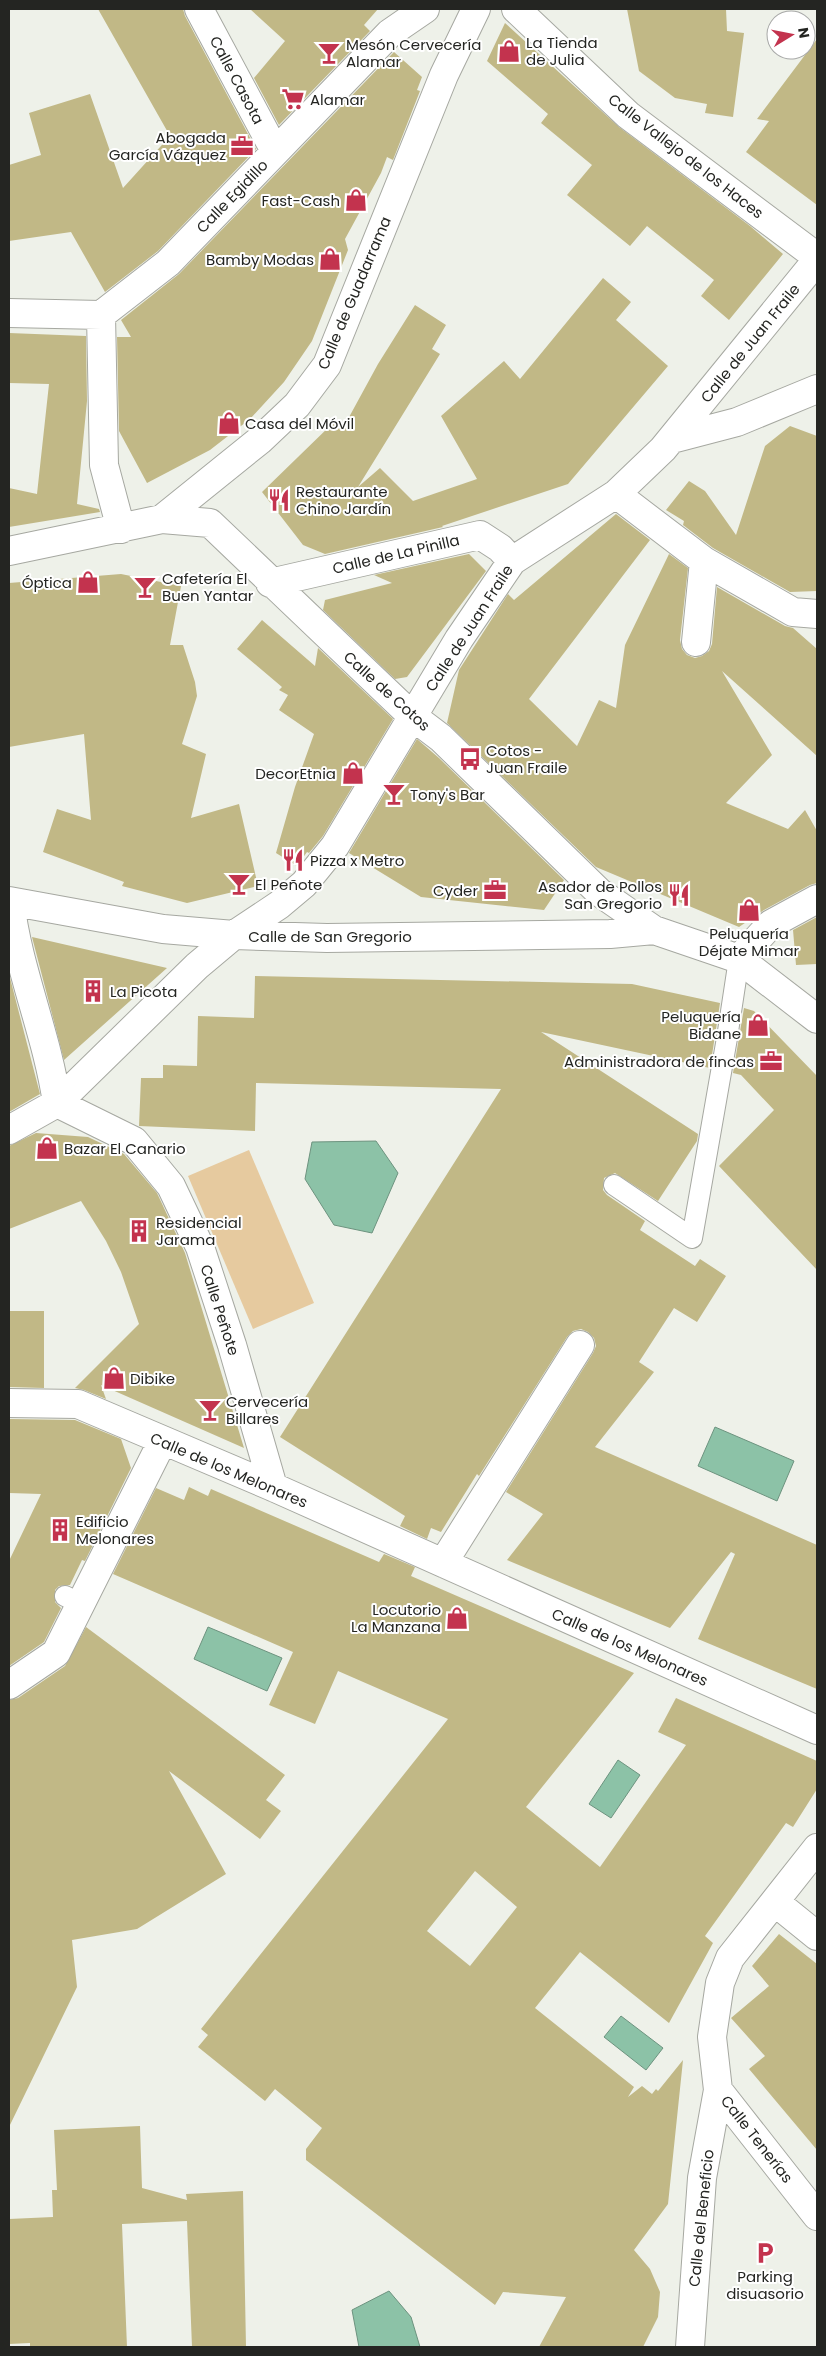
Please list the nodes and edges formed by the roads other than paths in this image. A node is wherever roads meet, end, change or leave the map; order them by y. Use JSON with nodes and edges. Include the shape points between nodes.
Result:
{"nodes":[{"id":1,"x":199,"y":9,"type":"edge"},
{"id":2,"x":425,"y":9,"type":"edge"},
{"id":3,"x":476,"y":9,"type":"edge"},
{"id":4,"x":516,"y":9,"type":"edge"},
{"id":5,"x":275,"y":151,"type":"junction"},
{"id":6,"x":817,"y":259,"type":"edge"},
{"id":7,"x":9,"y":313,"type":"edge"},
{"id":8,"x":101,"y":315,"type":"junction"},
{"id":9,"x":817,"y":389,"type":"edge"},
{"id":10,"x":672,"y":439,"type":"junction"},
{"id":11,"x":616,"y":494,"type":"junction"},
{"id":12,"x":162,"y":519,"type":"junction"},
{"id":13,"x":121,"y":529,"type":"junction"},
{"id":14,"x":9,"y":551,"type":"edge"},
{"id":15,"x":512,"y":561,"type":"junction"},
{"id":16,"x":704,"y":561,"type":"junction"},
{"id":17,"x":270,"y":583,"type":"junction"},
{"id":18,"x":817,"y":614,"type":"edge"},
{"id":19,"x":696,"y":642,"type":"dead end"},
{"id":20,"x":412,"y":716,"type":"junction"},
{"id":21,"x":599,"y":892,"type":"joint"},
{"id":22,"x":817,"y":899,"type":"edge"},
{"id":23,"x":9,"y":901,"type":"edge"},
{"id":24,"x":654,"y":930,"type":"junction"},
{"id":25,"x":234,"y":935,"type":"junction"},
{"id":26,"x":739,"y":959,"type":"junction"},
{"id":27,"x":817,"y":1019,"type":"edge"},
{"id":28,"x":56,"y":1102,"type":"junction"},
{"id":29,"x":9,"y":1130,"type":"edge"},
{"id":30,"x":614,"y":1185,"type":"dead end"},
{"id":31,"x":580,"y":1345,"type":"dead end"},
{"id":32,"x":9,"y":1403,"type":"edge"},
{"id":33,"x":162,"y":1442,"type":"junction"},
{"id":34,"x":273,"y":1487,"type":"junction"},
{"id":35,"x":443,"y":1564,"type":"junction"},
{"id":36,"x":9,"y":1685,"type":"edge"},
{"id":37,"x":817,"y":1730,"type":"edge"},
{"id":38,"x":817,"y":1848,"type":"edge"},
{"id":39,"x":775,"y":1902,"type":"junction"},
{"id":40,"x":817,"y":1936,"type":"edge"},
{"id":41,"x":718,"y":2090,"type":"junction"},
{"id":42,"x":817,"y":2216,"type":"edge"},
{"id":43,"x":690,"y":2347,"type":"edge"}],
"edges":[{"from":1,"to":5,"type":"street","name":"Calle Casota"},
{"from":2,"to":5,"type":"street","name":"Calle Egidillo","via":[[390,34]]},
{"from":3,"to":12,"type":"street","name":"Calle de Guadarrama","via":[[444,75],[327,365],[297,405],[260,440]]},
{"from":4,"to":6,"type":"street","name":"Calle Vallejo de los Haces","via":[[628,115]]},
{"from":5,"to":8,"type":"street","name":"Calle Egidillo","via":[[168,264]]},
{"from":6,"to":10,"type":"street","name":"Calle de Juan Fraile"},
{"from":7,"to":8,"type":"street"},
{"from":8,"to":13,"type":"street","via":[[104,465]]},
{"from":9,"to":10,"type":"street","via":[[737,422]]},
{"from":10,"to":11,"type":"street","name":"Calle de Juan Fraile"},
{"from":11,"to":15,"type":"street","name":"Calle de Juan Fraile"},
{"from":11,"to":16,"type":"street"},
{"from":12,"to":13,"type":"street","name":"Calle de Guadarrama"},
{"from":12,"to":17,"type":"street","name":"Calle de Cotos","via":[[210,523]]},
{"from":13,"to":14,"type":"street","name":"Calle de Guadarrama"},
{"from":15,"to":17,"type":"street","name":"Calle de La Pinilla","via":[[500,548],[480,535]]},
{"from":15,"to":20,"type":"street","name":"Calle de Juan Fraile"},
{"from":16,"to":18,"type":"street","via":[[793,612]]},
{"from":16,"to":19,"type":"street"},
{"from":17,"to":20,"type":"street","name":"Calle de Cotos"},
{"from":20,"to":21,"type":"street","name":"Calle de Cotos","via":[[441,738]]},
{"from":20,"to":25,"type":"street","name":"Calle de Juan Fraile","via":[[335,846],[304,884]]},
{"from":21,"to":24,"type":"street","name":"Calle de San Gregorio"},
{"from":22,"to":26,"type":"street","via":[[771,924]]},
{"from":23,"to":25,"type":"street","name":"Calle de San Gregorio","via":[[163,929]]},
{"from":23,"to":28,"type":"street","via":[[13,931],[51,1066]]},
{"from":24,"to":25,"type":"street","name":"Calle de San Gregorio","via":[[610,934],[327,938]]},
{"from":24,"to":26,"type":"street","name":"Calle de San Gregorio"},
{"from":25,"to":28,"type":"street","name":"Calle de Juan Fraile","via":[[197,966]]},
{"from":26,"to":27,"type":"street","name":"Calle de San Gregorio"},
{"from":26,"to":30,"type":"lane","via":[[692,1238]]},
{"from":28,"to":29,"type":"street","name":"Calle de Juan Fraile"},
{"from":28,"to":34,"type":"street","name":"Calle Peñote","via":[[134,1141],[171,1186],[200,1247]]},
{"from":31,"to":35,"type":"street"},
{"from":32,"to":33,"type":"street","name":"Calle de los Melonares","via":[[78,1404]]},
{"from":33,"to":34,"type":"street","name":"Calle de los Melonares"},
{"from":33,"to":36,"type":"street","via":[[73,1600],[56,1653]]},
{"from":34,"to":35,"type":"street","name":"Calle de los Melonares"},
{"from":35,"to":37,"type":"street","name":"Calle de los Melonares"},
{"from":38,"to":39,"type":"street","name":"Calle Tenerías"},
{"from":39,"to":40,"type":"street"},
{"from":39,"to":41,"type":"street","name":"Calle Tenerías","via":[[730,1958],[720,1983],[712,2037]]},
{"from":41,"to":42,"type":"street","name":"Calle Tenerías"},
{"from":41,"to":43,"type":"street","name":"Calle del Beneficio","via":[[702,2178]]}]}
